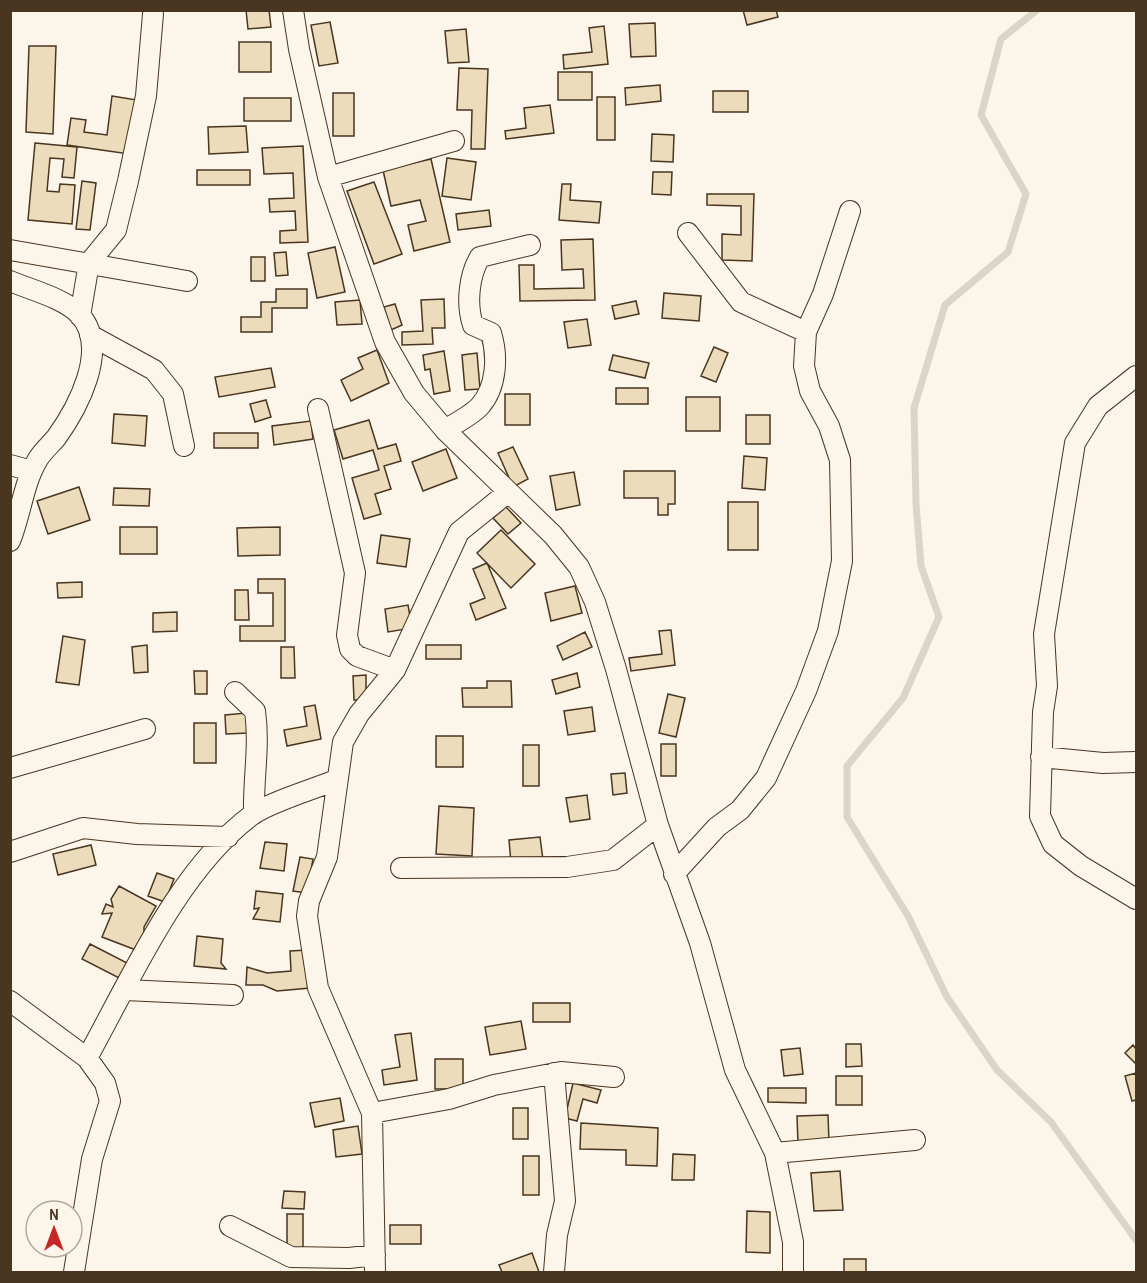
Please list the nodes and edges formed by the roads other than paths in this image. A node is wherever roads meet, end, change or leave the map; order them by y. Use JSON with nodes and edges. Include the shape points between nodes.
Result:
{"nodes":[{"id":1,"x":293,"y":10,"type":"edge"},
{"id":2,"x":153,"y":14,"type":"dead end"},
{"id":3,"x":454,"y":141,"type":"dead end"},
{"id":4,"x":328,"y":177,"type":"junction"},
{"id":5,"x":850,"y":212,"type":"dead end"},
{"id":6,"x":688,"y":233,"type":"dead end"},
{"id":7,"x":530,"y":245,"type":"dead end"},
{"id":8,"x":10,"y":250,"type":"edge"},
{"id":9,"x":89,"y":263,"type":"junction"},
{"id":10,"x":10,"y":281,"type":"edge"},
{"id":11,"x":187,"y":281,"type":"dead end"},
{"id":12,"x":80,"y":316,"type":"junction"},
{"id":13,"x":806,"y":332,"type":"junction"},
{"id":14,"x":90,"y":335,"type":"junction"},
{"id":15,"x":1137,"y":376,"type":"edge"},
{"id":16,"x":318,"y":409,"type":"dead end"},
{"id":17,"x":445,"y":430,"type":"junction"},
{"id":18,"x":184,"y":446,"type":"dead end"},
{"id":19,"x":10,"y":465,"type":"edge"},
{"id":20,"x":33,"y":471,"type":"junction"},
{"id":21,"x":507,"y":493,"type":"junction"},
{"id":22,"x":10,"y":541,"type":"edge"},
{"id":23,"x":395,"y":669,"type":"junction"},
{"id":24,"x":235,"y":692,"type":"dead end"},
{"id":25,"x":145,"y":729,"type":"dead end"},
{"id":26,"x":1041,"y":757,"type":"junction"},
{"id":27,"x":1137,"y":762,"type":"edge"},
{"id":28,"x":10,"y":768,"type":"edge"},
{"id":29,"x":336,"y":780,"type":"junction"},
{"id":30,"x":254,"y":814,"type":"junction"},
{"id":31,"x":658,"y":825,"type":"junction"},
{"id":32,"x":228,"y":837,"type":"junction"},
{"id":33,"x":10,"y":852,"type":"edge"},
{"id":34,"x":401,"y":868,"type":"dead end"},
{"id":35,"x":674,"y":874,"type":"junction"},
{"id":36,"x":1137,"y":899,"type":"edge"},
{"id":37,"x":125,"y":990,"type":"junction"},
{"id":38,"x":233,"y":995,"type":"dead end"},
{"id":39,"x":10,"y":1001,"type":"edge"},
{"id":40,"x":87,"y":1058,"type":"junction"},
{"id":41,"x":554,"y":1073,"type":"junction"},
{"id":42,"x":614,"y":1077,"type":"dead end"},
{"id":43,"x":372,"y":1113,"type":"junction"},
{"id":44,"x":915,"y":1140,"type":"dead end"},
{"id":45,"x":775,"y":1153,"type":"junction"},
{"id":46,"x":231,"y":1226,"type":"dead end"},
{"id":47,"x":375,"y":1264,"type":"edge"},
{"id":48,"x":74,"y":1272,"type":"edge"},
{"id":49,"x":554,"y":1272,"type":"edge"},
{"id":50,"x":793,"y":1272,"type":"edge"}],
"edges":[{"from":1,"to":4,"type":"street"},
{"from":2,"to":9,"type":"street","via":[[146,96],[116,230]]},
{"from":3,"to":4,"type":"street"},
{"from":4,"to":17,"type":"street","via":[[385,342],[414,393]]},
{"from":5,"to":13,"type":"street"},
{"from":6,"to":13,"type":"street","via":[[741,302]]},
{"from":7,"to":17,"type":"street","via":[[480,257],[472,270],[470,316],[473,325],[490,333],[494,344],[491,388],[480,406]]},
{"from":8,"to":9,"type":"street"},
{"from":9,"to":11,"type":"street"},
{"from":9,"to":12,"type":"street"},
{"from":10,"to":12,"type":"street","via":[[66,305]]},
{"from":12,"to":14,"type":"street"},
{"from":13,"to":35,"type":"street","via":[[804,366],[810,391],[829,426],[840,460],[842,561],[828,631],[806,691],[766,778]]},
{"from":14,"to":18,"type":"street","via":[[154,370],[173,394]]},
{"from":14,"to":20,"type":"street","via":[[91,357],[77,404]]},
{"from":15,"to":26,"type":"street","via":[[1098,406],[1075,443],[1044,633],[1047,686]]},
{"from":16,"to":23,"type":"street","via":[[355,573],[347,635],[350,650]]},
{"from":17,"to":21,"type":"street"},
{"from":19,"to":20,"type":"street"},
{"from":20,"to":22,"type":"street"},
{"from":21,"to":23,"type":"street","via":[[459,532]]},
{"from":21,"to":31,"type":"street","via":[[553,535],[579,567],[595,602]]},
{"from":23,"to":29,"type":"street","via":[[343,741]]},
{"from":24,"to":30,"type":"street","via":[[255,711],[258,760]]},
{"from":25,"to":28,"type":"street"},
{"from":26,"to":27,"type":"street"},
{"from":26,"to":36,"type":"street","via":[[1040,816],[1053,844],[1081,866]]},
{"from":29,"to":30,"type":"street"},
{"from":29,"to":43,"type":"street","via":[[327,857],[307,916],[318,988]]},
{"from":30,"to":32,"type":"street"},
{"from":31,"to":34,"type":"street","via":[[614,860],[567,867]]},
{"from":31,"to":35,"type":"street"},
{"from":32,"to":33,"type":"street","via":[[83,828]]},
{"from":32,"to":37,"type":"street","via":[[170,908]]},
{"from":35,"to":45,"type":"street","via":[[700,943],[735,1070]]},
{"from":37,"to":38,"type":"street"},
{"from":37,"to":40,"type":"street"},
{"from":39,"to":40,"type":"street"},
{"from":40,"to":48,"type":"street","via":[[105,1083],[110,1101],[92,1160]]},
{"from":41,"to":42,"type":"street"},
{"from":41,"to":43,"type":"street"},
{"from":41,"to":49,"type":"street","via":[[565,1201]]},
{"from":43,"to":47,"type":"street"},
{"from":44,"to":45,"type":"street"},
{"from":45,"to":50,"type":"street","via":[[793,1242]]},
{"from":46,"to":47,"type":"street","via":[[291,1257],[349,1258]]}]}
